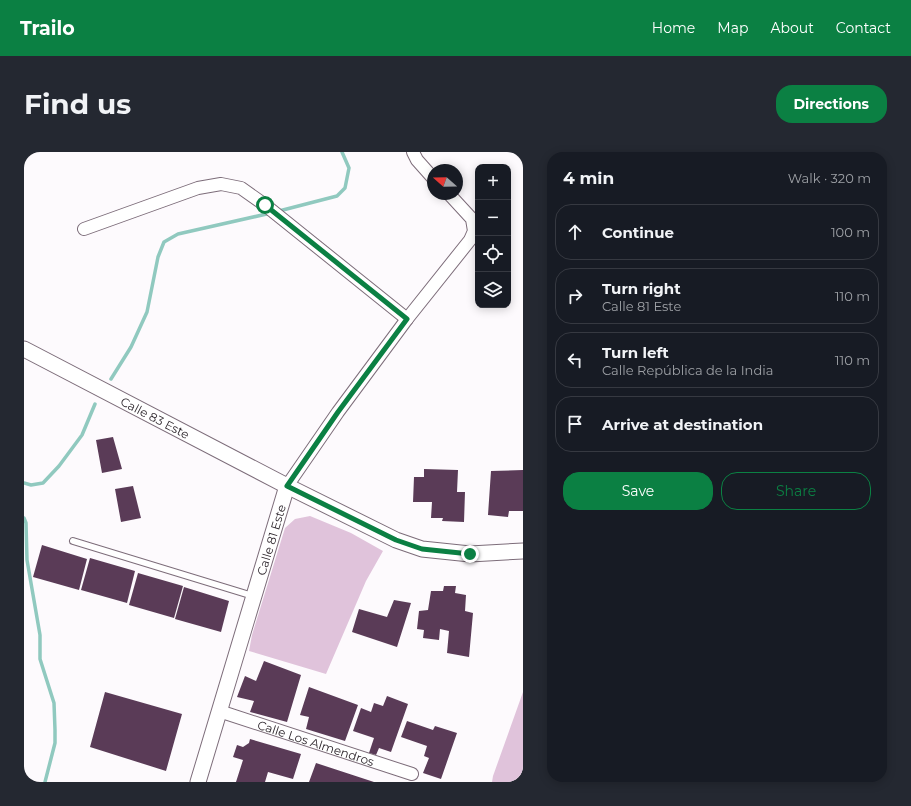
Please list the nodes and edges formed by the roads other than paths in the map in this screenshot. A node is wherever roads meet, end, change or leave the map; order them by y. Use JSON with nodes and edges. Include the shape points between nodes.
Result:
{"nodes":[{"id":1,"x":413,"y":152,"type":"edge"},
{"id":2,"x":427,"y":171,"type":"edge"},
{"id":3,"x":454,"y":200,"type":"edge"},
{"id":4,"x":84,"y":230,"type":"dead end"},
{"id":5,"x":407,"y":319,"type":"junction"},
{"id":6,"x":24,"y":349,"type":"edge"},
{"id":7,"x":287,"y":486,"type":"junction"},
{"id":8,"x":73,"y":541,"type":"dead end"},
{"id":9,"x":523,"y":551,"type":"edge"},
{"id":10,"x":254,"y":596,"type":"junction"},
{"id":11,"x":219,"y":711,"type":"junction"},
{"id":12,"x":412,"y":774,"type":"dead end"},
{"id":13,"x":198,"y":782,"type":"edge"}],
"edges":[{"from":1,"to":2,"type":"street"},
{"from":3,"to":5,"type":"street","name":"Calle 81 Este","via":[[472,219],[474,231],[470,240]]},
{"from":4,"to":5,"type":"street","via":[[198,188],[221,184],[241,188]]},
{"from":5,"to":7,"type":"street","name":"Calle 81 Este"},
{"from":6,"to":7,"type":"street","name":"Calle 83 Este"},
{"from":7,"to":9,"type":"street","name":"Calle 83 Este","via":[[396,540],[422,549],[470,554]]},
{"from":7,"to":10,"type":"street","name":"Calle 81 Este"},
{"from":8,"to":10,"type":"lane"},
{"from":10,"to":11,"type":"street","name":"Calle 81 Este"},
{"from":11,"to":12,"type":"street","name":"Calle Los Almendros"},
{"from":11,"to":13,"type":"street","name":"Calle 81 Este"}]}
